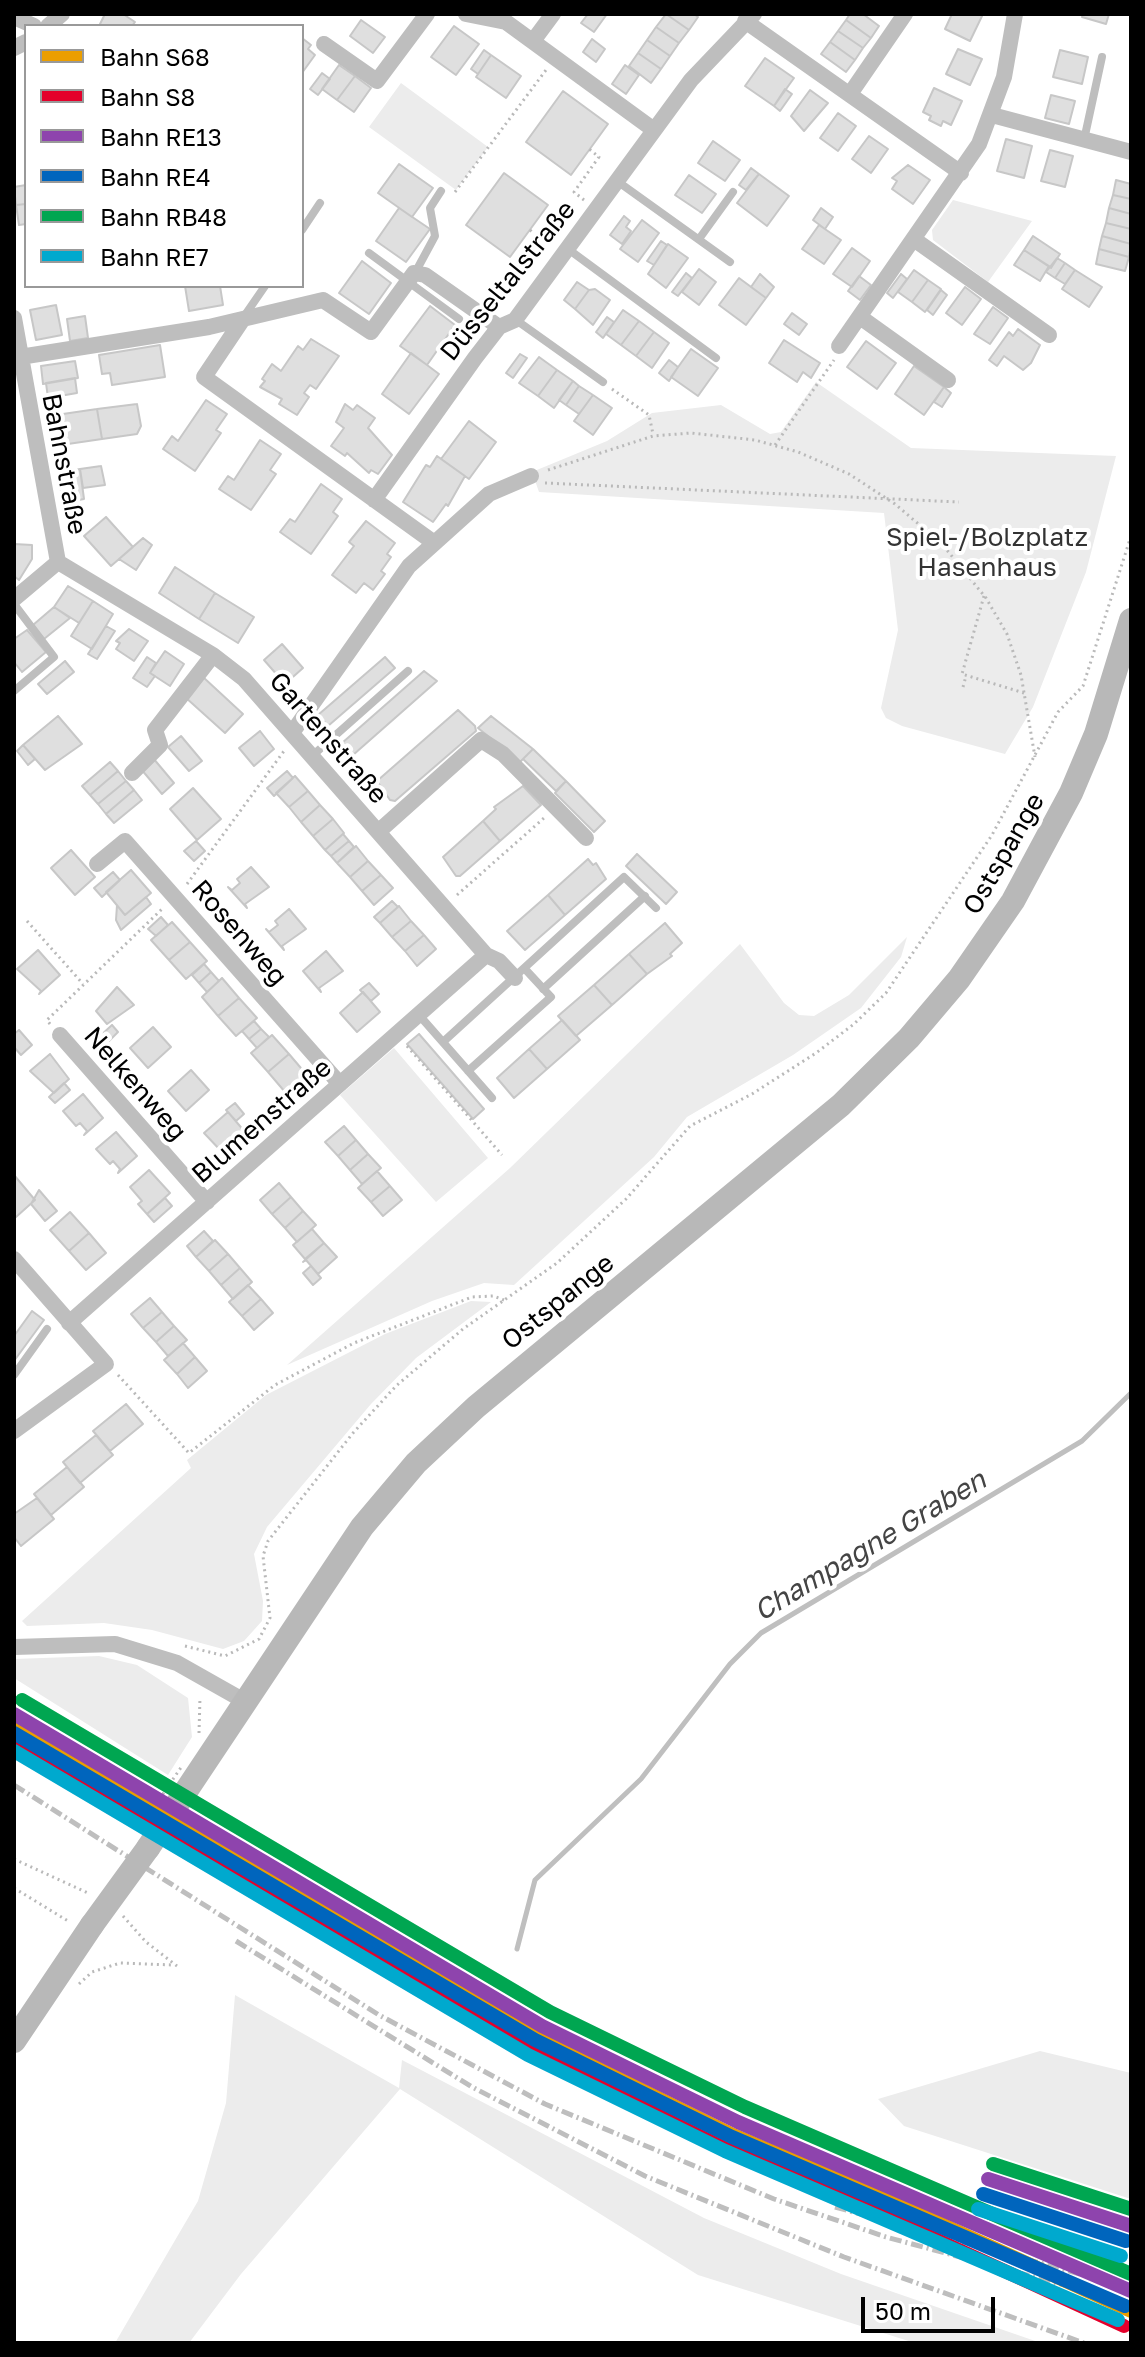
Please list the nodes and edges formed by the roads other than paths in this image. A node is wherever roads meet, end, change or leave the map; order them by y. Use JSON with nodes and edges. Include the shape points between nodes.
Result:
{"nodes":[{"id":1,"x":427,"y":14,"type":"edge"},
{"id":2,"x":466,"y":14,"type":"edge"},
{"id":3,"x":553,"y":14,"type":"edge"},
{"id":4,"x":905,"y":14,"type":"edge"},
{"id":5,"x":1015,"y":14,"type":"edge"},
{"id":6,"x":750,"y":17,"type":"edge"},
{"id":7,"x":533,"y":41,"type":"junction"},
{"id":8,"x":324,"y":44,"type":"dead end"},
{"id":9,"x":1102,"y":57,"type":"dead end"},
{"id":10,"x":850,"y":94,"type":"junction"},
{"id":11,"x":992,"y":115,"type":"junction"},
{"id":12,"x":654,"y":130,"type":"junction"},
{"id":13,"x":1084,"y":140,"type":"junction"},
{"id":14,"x":1131,"y":152,"type":"edge"},
{"id":15,"x":961,"y":173,"type":"junction"},
{"id":16,"x":617,"y":181,"type":"junction"},
{"id":17,"x":441,"y":191,"type":"dead end"},
{"id":18,"x":733,"y":192,"type":"dead end"},
{"id":19,"x":320,"y":203,"type":"dead end"},
{"id":20,"x":304,"y":227,"type":"edge"},
{"id":21,"x":699,"y":239,"type":"junction"},
{"id":22,"x":915,"y":240,"type":"junction"},
{"id":23,"x":568,"y":249,"type":"junction"},
{"id":24,"x":369,"y":253,"type":"dead end"},
{"id":25,"x":730,"y":262,"type":"dead end"},
{"id":26,"x":411,"y":278,"type":"junction"},
{"id":27,"x":264,"y":288,"type":"edge"},
{"id":28,"x":860,"y":317,"type":"junction"},
{"id":29,"x":14,"y":318,"type":"edge"},
{"id":30,"x":243,"y":319,"type":"junction"},
{"id":31,"x":459,"y":319,"type":"dead end"},
{"id":32,"x":515,"y":320,"type":"junction"},
{"id":33,"x":499,"y":327,"type":"junction"},
{"id":34,"x":1049,"y":335,"type":"dead end"},
{"id":35,"x":839,"y":346,"type":"road end"},
{"id":36,"x":20,"y":357,"type":"junction"},
{"id":37,"x":716,"y":358,"type":"dead end"},
{"id":38,"x":948,"y":380,"type":"dead end"},
{"id":39,"x":603,"y":382,"type":"road end"},
{"id":40,"x":531,"y":476,"type":"dead end"},
{"id":41,"x":374,"y":500,"type":"junction"},
{"id":42,"x":433,"y":542,"type":"junction"},
{"id":43,"x":58,"y":562,"type":"junction"},
{"id":44,"x":14,"y":602,"type":"edge"},
{"id":45,"x":1131,"y":620,"type":"edge"},
{"id":46,"x":213,"y":655,"type":"junction"},
{"id":47,"x":408,"y":671,"type":"dead end"},
{"id":48,"x":14,"y":691,"type":"edge"},
{"id":49,"x":292,"y":733,"type":"junction"},
{"id":50,"x":312,"y":756,"type":"junction"},
{"id":51,"x":132,"y":773,"type":"dead end"},
{"id":52,"x":378,"y":832,"type":"junction"},
{"id":53,"x":586,"y":838,"type":"dead end"},
{"id":54,"x":97,"y":864,"type":"dead end"},
{"id":55,"x":645,"y":896,"type":"junction"},
{"id":56,"x":656,"y":908,"type":"dead end"},
{"id":57,"x":486,"y":955,"type":"junction"},
{"id":58,"x":520,"y":973,"type":"junction"},
{"id":59,"x":543,"y":989,"type":"junction"},
{"id":60,"x":419,"y":1015,"type":"junction"},
{"id":61,"x":60,"y":1035,"type":"dead end"},
{"id":62,"x":443,"y":1042,"type":"junction"},
{"id":63,"x":468,"y":1071,"type":"junction"},
{"id":64,"x":340,"y":1084,"type":"junction"},
{"id":65,"x":492,"y":1098,"type":"dead end"},
{"id":66,"x":207,"y":1202,"type":"junction"},
{"id":67,"x":14,"y":1259,"type":"edge"},
{"id":68,"x":69,"y":1323,"type":"junction"},
{"id":69,"x":47,"y":1329,"type":"dead end"},
{"id":70,"x":14,"y":1375,"type":"edge"},
{"id":71,"x":14,"y":1431,"type":"edge"},
{"id":72,"x":14,"y":1647,"type":"edge"},
{"id":73,"x":246,"y":1702,"type":"junction"},
{"id":74,"x":14,"y":2041,"type":"edge"}],
"edges":[{"from":1,"to":8,"type":"street","via":[[377,81]]},
{"from":2,"to":7,"type":"street","via":[[506,22]]},
{"from":3,"to":7,"type":"street"},
{"from":4,"to":10,"type":"street"},
{"from":5,"to":11,"type":"street"},
{"from":6,"to":10,"type":"street","name":"Düsseltalstraße"},
{"from":6,"to":12,"type":"street","name":"Düsseltalstraße","via":[[691,80]]},
{"from":7,"to":12,"type":"street"},
{"from":9,"to":13,"type":"lane"},
{"from":10,"to":15,"type":"street","name":"Düsseltalstraße"},
{"from":11,"to":13,"type":"street"},
{"from":11,"to":15,"type":"street"},
{"from":12,"to":16,"type":"street","name":"Düsseltalstraße"},
{"from":13,"to":14,"type":"street"},
{"from":15,"to":22,"type":"street"},
{"from":16,"to":21,"type":"lane"},
{"from":16,"to":23,"type":"street","name":"Düsseltalstraße"},
{"from":17,"to":26,"type":"lane","via":[[430,208],[435,236]]},
{"from":18,"to":21,"type":"lane"},
{"from":19,"to":20,"type":"lane"},
{"from":21,"to":25,"type":"lane"},
{"from":22,"to":28,"type":"street"},
{"from":22,"to":34,"type":"street"},
{"from":23,"to":32,"type":"street","name":"Düsseltalstraße"},
{"from":23,"to":37,"type":"lane"},
{"from":24,"to":26,"type":"lane"},
{"from":26,"to":30,"type":"street","via":[[371,332],[323,300]]},
{"from":26,"to":31,"type":"lane"},
{"from":26,"to":33,"type":"street","via":[[425,275]]},
{"from":27,"to":30,"type":"lane"},
{"from":28,"to":35,"type":"street"},
{"from":28,"to":38,"type":"street"},
{"from":29,"to":36,"type":"street","name":"Bahnstraße"},
{"from":30,"to":36,"type":"street"},
{"from":30,"to":41,"type":"street","via":[[204,377]]},
{"from":32,"to":33,"type":"street","name":"Düsseltalstraße"},
{"from":32,"to":39,"type":"lane"},
{"from":33,"to":41,"type":"street","name":"Düsseltalstraße"},
{"from":36,"to":43,"type":"street","name":"Bahnstraße"},
{"from":40,"to":42,"type":"street","via":[[489,494]]},
{"from":41,"to":42,"type":"street"},
{"from":42,"to":49,"type":"street","via":[[409,566]]},
{"from":43,"to":44,"type":"street","name":"Bahnstraße"},
{"from":43,"to":46,"type":"street","name":"Gartenstraße"},
{"from":44,"to":48,"type":"lane","via":[[54,657]]},
{"from":45,"to":73,"type":"main road","name":"Ostspange","via":[[1096,734],[1071,793],[1013,901],[959,979],[841,1105],[425,1455],[362,1527]]},
{"from":46,"to":49,"type":"street","name":"Gartenstraße","via":[[244,679]]},
{"from":46,"to":51,"type":"street","via":[[155,730],[160,745]]},
{"from":47,"to":50,"type":"lane"},
{"from":49,"to":50,"type":"street","name":"Gartenstraße"},
{"from":50,"to":52,"type":"street","name":"Gartenstraße"},
{"from":52,"to":53,"type":"street","via":[[481,740],[503,754]]},
{"from":52,"to":57,"type":"street","name":"Gartenstraße"},
{"from":54,"to":64,"type":"street","name":"Rosenweg","via":[[125,841]]},
{"from":55,"to":56,"type":"lane"},
{"from":55,"to":58,"type":"lane","via":[[624,877]]},
{"from":55,"to":59,"type":"lane"},
{"from":57,"to":58,"type":"street","name":"Gartenstraße"},
{"from":57,"to":60,"type":"street","name":"Blumenstraße"},
{"from":58,"to":59,"type":"lane","name":"Gartenstraße"},
{"from":58,"to":62,"type":"lane"},
{"from":59,"to":63,"type":"lane","name":"Gartenstraße","via":[[551,997]]},
{"from":60,"to":62,"type":"lane"},
{"from":60,"to":64,"type":"street","name":"Blumenstraße"},
{"from":61,"to":66,"type":"street","name":"Nelkenweg"},
{"from":62,"to":63,"type":"lane"},
{"from":63,"to":65,"type":"lane"},
{"from":64,"to":66,"type":"street","name":"Blumenstraße"},
{"from":66,"to":68,"type":"street","name":"Blumenstraße"},
{"from":67,"to":68,"type":"street"},
{"from":68,"to":71,"type":"street","via":[[106,1364]]},
{"from":69,"to":70,"type":"lane"},
{"from":72,"to":73,"type":"street","via":[[115,1644],[177,1663]]},
{"from":73,"to":74,"type":"main road","name":"Ostspange","bridge":true,"via":[[190,1766],[81,1924]]}]}
